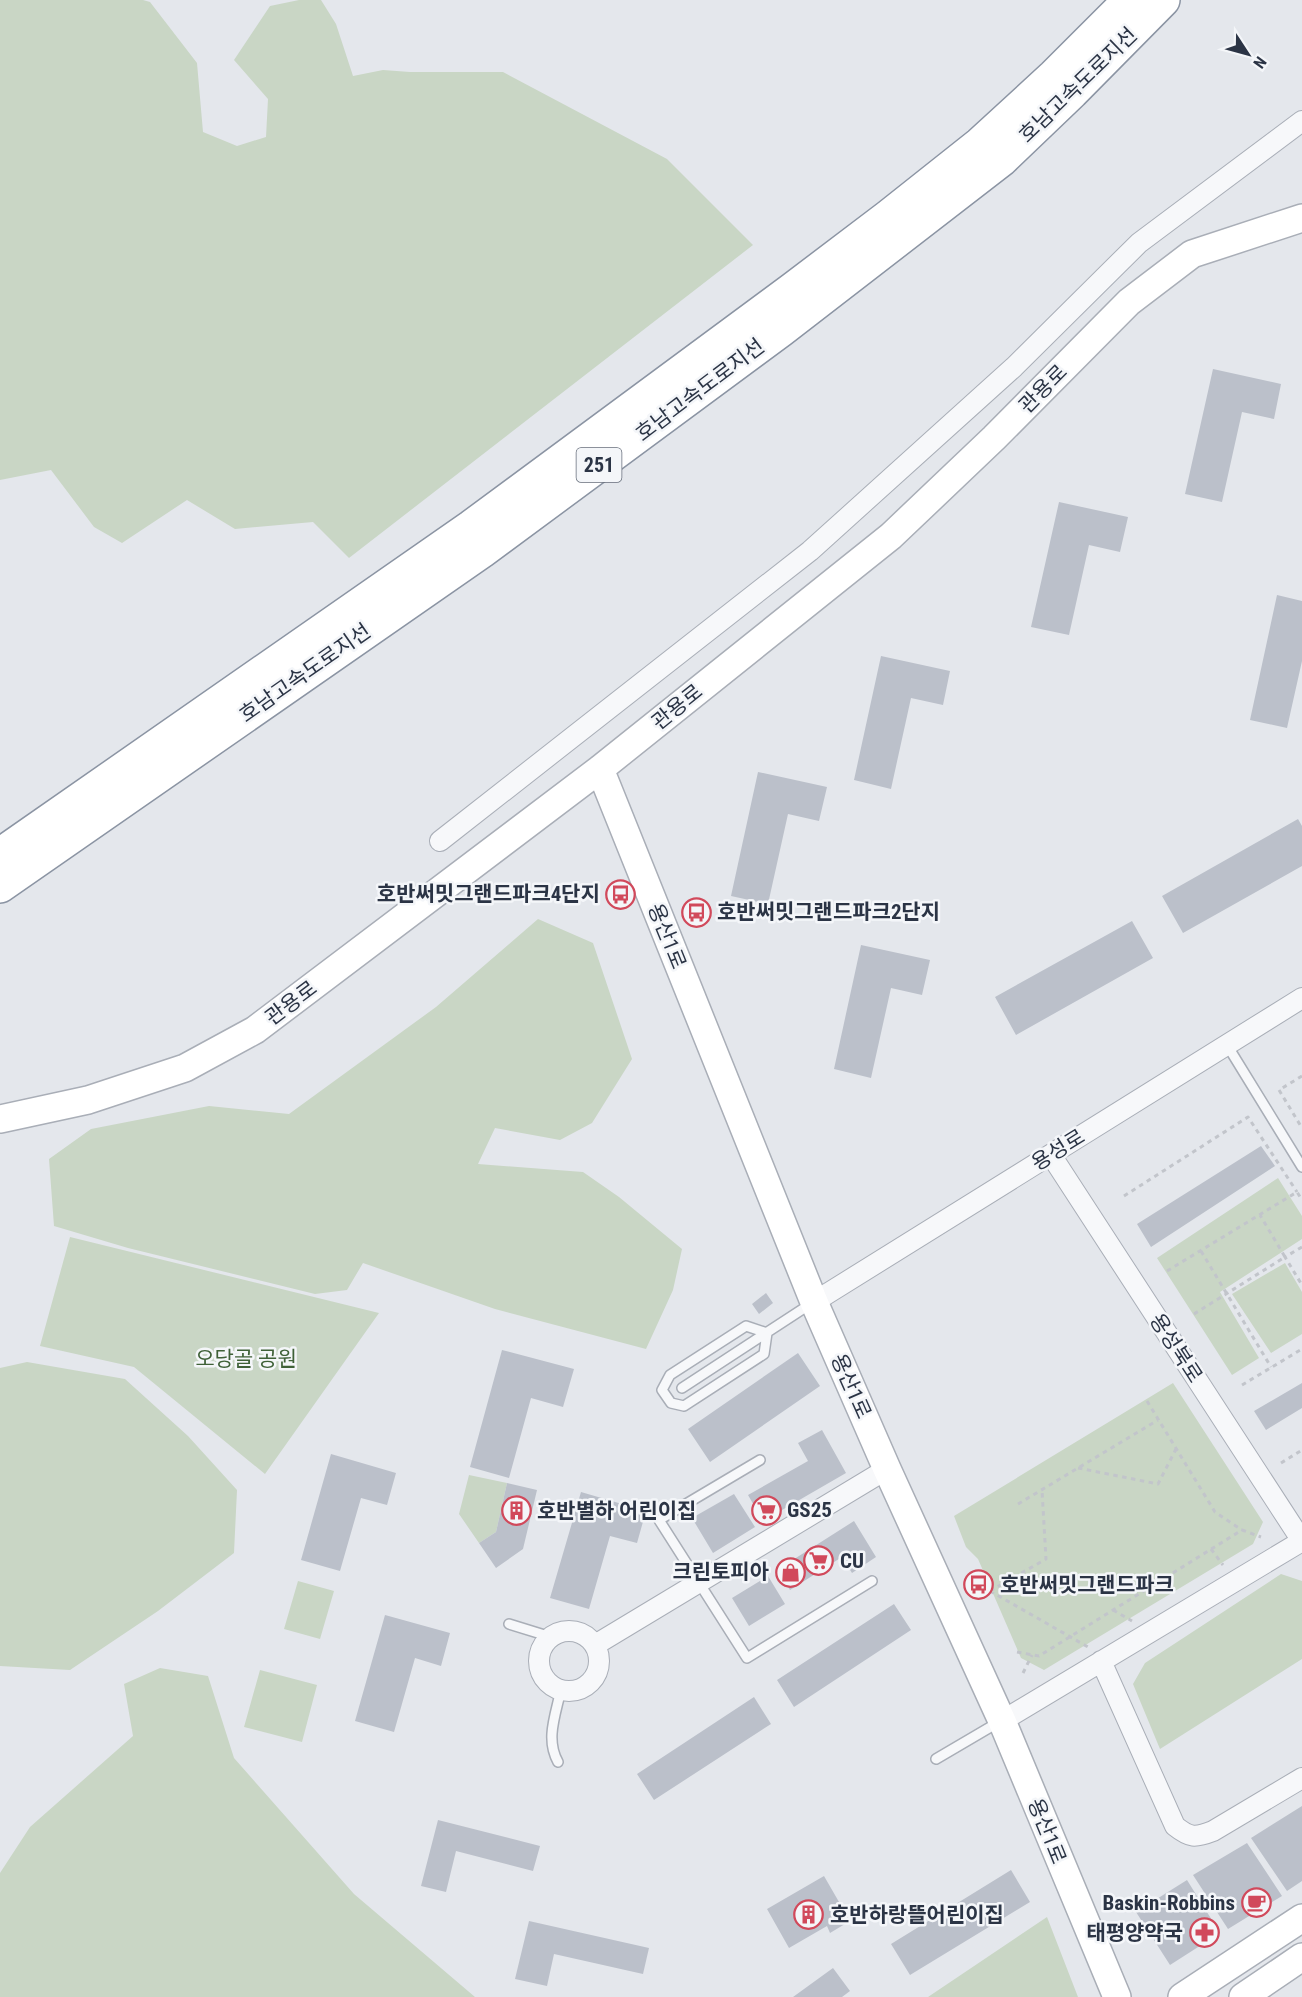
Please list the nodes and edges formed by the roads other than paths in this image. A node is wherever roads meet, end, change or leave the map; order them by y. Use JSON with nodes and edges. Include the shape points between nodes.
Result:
{"nodes":[{"id":1,"x":1130,"y":0,"type":"edge"},
{"id":2,"x":1163,"y":0,"type":"edge"},
{"id":3,"x":1302,"y":121,"type":"edge"},
{"id":4,"x":1302,"y":218,"type":"edge"},
{"id":5,"x":600,"y":769,"type":"junction"},
{"id":6,"x":440,"y":841,"type":"dead end"},
{"id":7,"x":0,"y":855,"type":"edge"},
{"id":8,"x":0,"y":886,"type":"edge"},
{"id":9,"x":1302,"y":998,"type":"edge"},
{"id":10,"x":1227,"y":1045,"type":"junction"},
{"id":11,"x":0,"y":1119,"type":"edge"},
{"id":12,"x":1051,"y":1155,"type":"junction"},
{"id":13,"x":1302,"y":1167,"type":"edge"},
{"id":14,"x":814,"y":1302,"type":"junction"},
{"id":15,"x":767,"y":1333,"type":"junction"},
{"id":16,"x":681,"y":1388,"type":"dead end"},
{"id":17,"x":760,"y":1460,"type":"dead end"},
{"id":18,"x":887,"y":1469,"type":"junction"},
{"id":19,"x":1302,"y":1541,"type":"edge"},
{"id":20,"x":872,"y":1581,"type":"dead end"},
{"id":21,"x":699,"y":1583,"type":"junction"},
{"id":22,"x":509,"y":1624,"type":"dead end"},
{"id":23,"x":551,"y":1637,"type":"junction"},
{"id":24,"x":595,"y":1645,"type":"junction"},
{"id":25,"x":1094,"y":1654,"type":"junction"},
{"id":26,"x":561,"y":1689,"type":"junction"},
{"id":27,"x":1002,"y":1721,"type":"junction"},
{"id":28,"x":936,"y":1759,"type":"dead end"},
{"id":29,"x":558,"y":1762,"type":"dead end"},
{"id":30,"x":1302,"y":1778,"type":"edge"},
{"id":31,"x":1302,"y":1918,"type":"edge"},
{"id":32,"x":1302,"y":1957,"type":"edge"},
{"id":33,"x":1116,"y":1997,"type":"edge"},
{"id":34,"x":1182,"y":1997,"type":"edge"},
{"id":35,"x":1243,"y":1997,"type":"edge"}],
"edges":[{"from":1,"to":7,"type":"highway","name":"호남고속도로지선","number":"251","via":[[980,144],[793,289],[471,527]]},
{"from":2,"to":8,"type":"highway","name":"호남고속도로지선","number":"251","via":[[1001,160],[818,301],[482,551]]},
{"from":3,"to":6,"type":"street","via":[[1139,243],[1014,367],[810,550]]},
{"from":4,"to":5,"type":"main road","name":"관용로","via":[[1192,254],[1130,302],[891,536]]},
{"from":5,"to":11,"type":"main road","name":"관용로","via":[[255,1030],[185,1068],[88,1100]]},
{"from":5,"to":14,"type":"main road","name":"용산1로"},
{"from":9,"to":10,"type":"street","name":"용성로"},
{"from":10,"to":12,"type":"street","name":"용성로"},
{"from":10,"to":13,"type":"lane"},
{"from":12,"to":14,"type":"street","name":"용성로"},
{"from":12,"to":19,"type":"street","name":"용성북로"},
{"from":14,"to":15,"type":"lane"},
{"from":14,"to":18,"type":"main road","name":"용산1로"},
{"from":15,"to":15,"type":"lane","via":[[746,1326],[670,1375],[663,1390],[670,1403],[684,1406],[764,1354]]},
{"from":15,"to":16,"type":"lane"},
{"from":17,"to":21,"type":"lane","via":[[659,1520]]},
{"from":18,"to":21,"type":"street"},
{"from":18,"to":27,"type":"main road","name":"용산1로"},
{"from":19,"to":25,"type":"street","name":"용성북로"},
{"from":20,"to":21,"type":"lane","via":[[747,1658]]},
{"from":21,"to":24,"type":"street"},
{"from":22,"to":23,"type":"lane"},
{"from":23,"to":24,"type":"street","via":[[570,1630],[580,1632]]},
{"from":23,"to":26,"type":"street","via":[[544,1644],[539,1663],[548,1682]]},
{"from":24,"to":26,"type":"street","via":[[599,1664],[591,1681],[574,1690]]},
{"from":25,"to":27,"type":"street","name":"용성북로"},
{"from":25,"to":30,"type":"street","via":[[1175,1826],[1186,1834],[1199,1836],[1213,1831]]},
{"from":26,"to":29,"type":"lane","via":[[550,1741]]},
{"from":27,"to":28,"type":"lane"},
{"from":27,"to":33,"type":"main road","name":"용산1로"},
{"from":31,"to":34,"type":"main road"},
{"from":32,"to":35,"type":"main road"}]}
